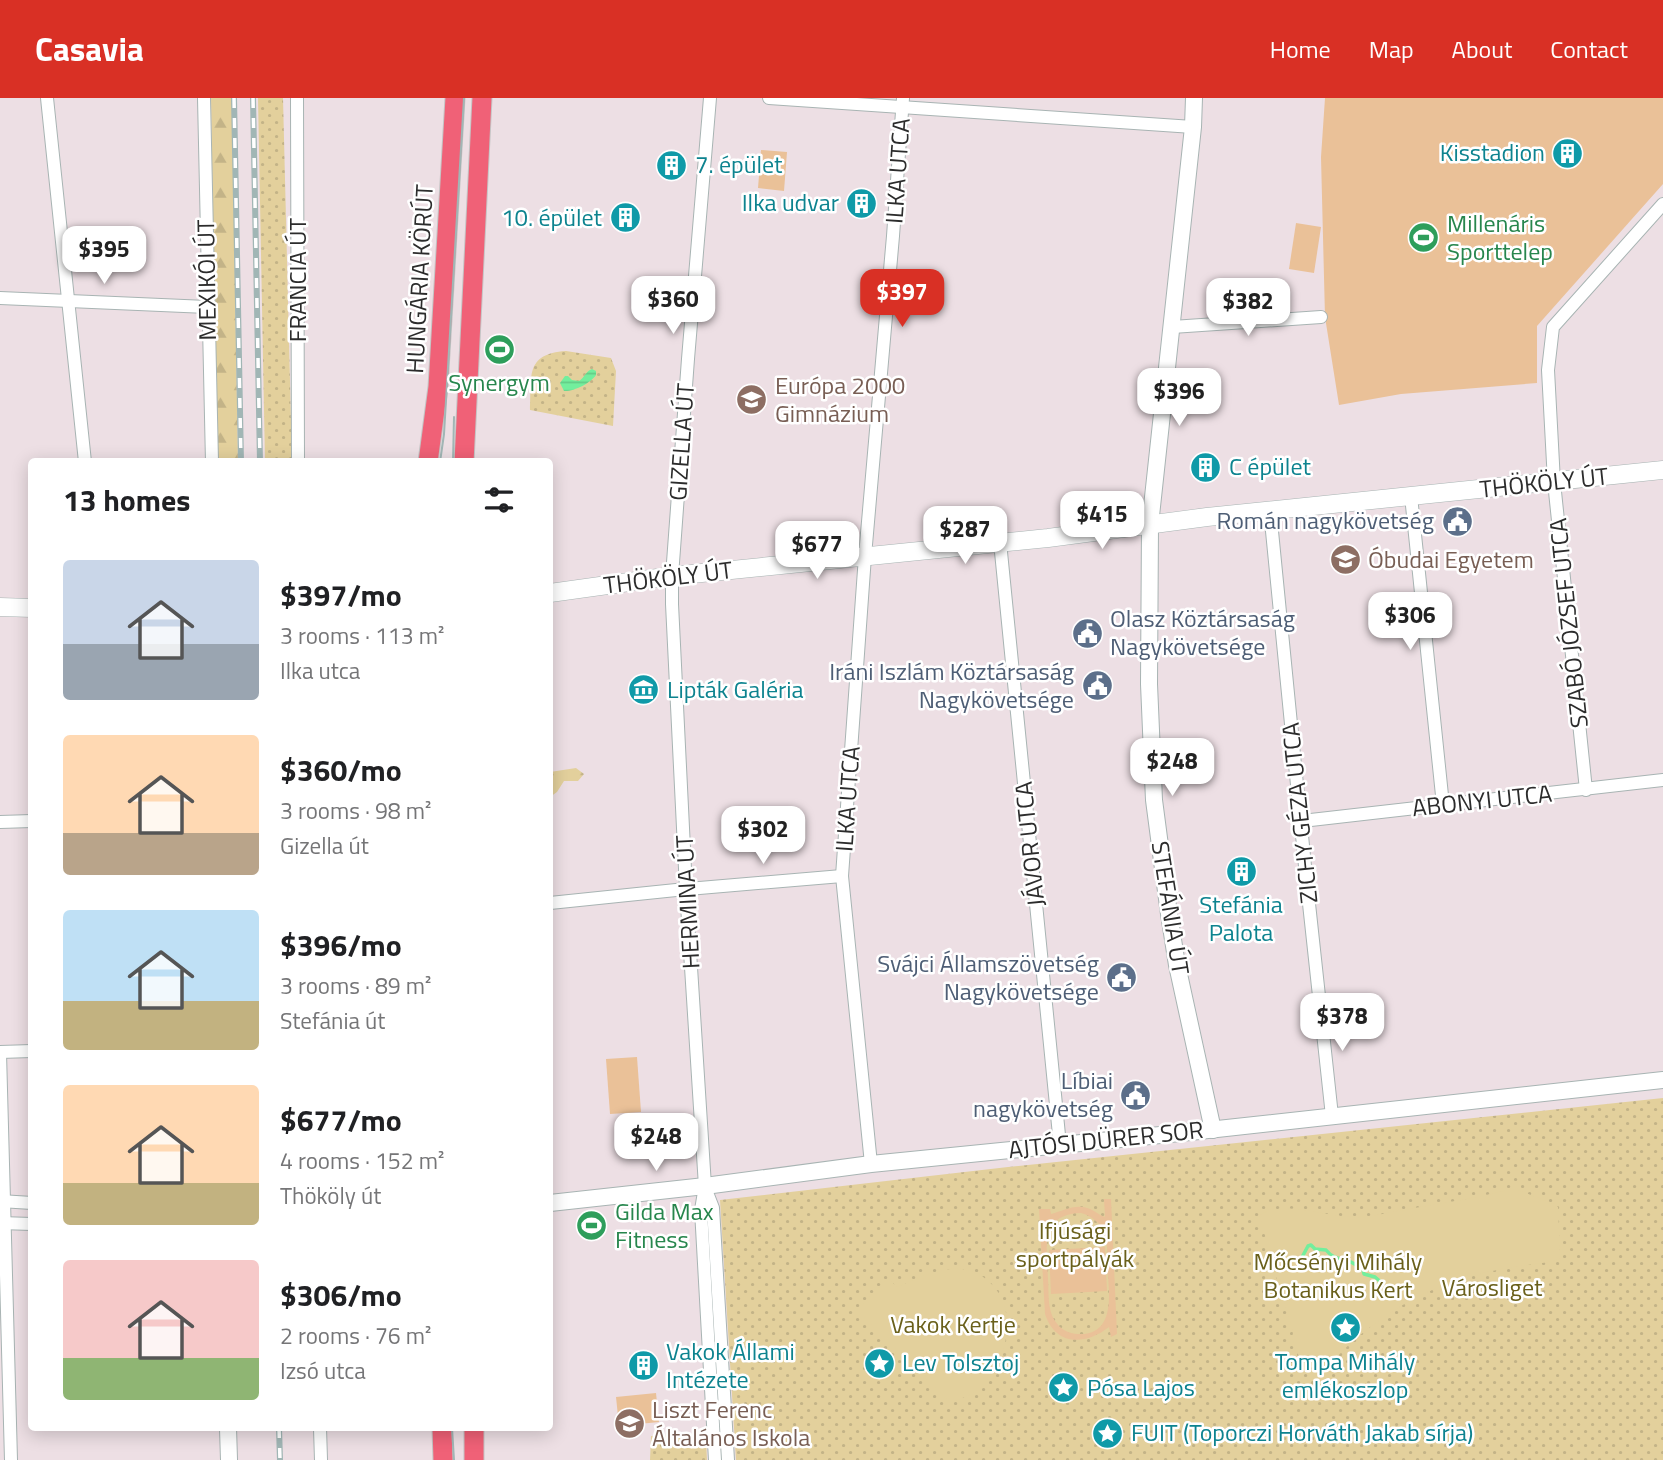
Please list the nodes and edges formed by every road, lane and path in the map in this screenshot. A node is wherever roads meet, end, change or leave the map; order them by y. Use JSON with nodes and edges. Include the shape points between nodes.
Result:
{"nodes":[{"id":1,"x":47,"y":98,"type":"edge"},
{"id":2,"x":204,"y":98,"type":"edge"},
{"id":3,"x":297,"y":98,"type":"edge"},
{"id":4,"x":455,"y":98,"type":"edge"},
{"id":5,"x":482,"y":98,"type":"edge"},
{"id":6,"x":710,"y":98,"type":"edge"},
{"id":7,"x":769,"y":98,"type":"edge"},
{"id":8,"x":1194,"y":98,"type":"edge"},
{"id":9,"x":902,"y":103,"type":"edge"},
{"id":10,"x":1193,"y":127,"type":"junction"},
{"id":11,"x":1663,"y":204,"type":"edge"},
{"id":12,"x":0,"y":298,"type":"edge"},
{"id":13,"x":68,"y":301,"type":"junction"},
{"id":14,"x":207,"y":307,"type":"junction"},
{"id":15,"x":1321,"y":317,"type":"dead end"},
{"id":16,"x":1172,"y":327,"type":"junction"},
{"id":17,"x":85,"y":458,"type":"edge"},
{"id":18,"x":212,"y":458,"type":"edge"},
{"id":19,"x":298,"y":458,"type":"edge"},
{"id":20,"x":429,"y":458,"type":"edge"},
{"id":21,"x":464,"y":458,"type":"edge"},
{"id":22,"x":1663,"y":470,"type":"edge"},
{"id":23,"x":1554,"y":482,"type":"junction"},
{"id":24,"x":1411,"y":496,"type":"junction"},
{"id":25,"x":1270,"y":511,"type":"junction"},
{"id":26,"x":1150,"y":525,"type":"junction"},
{"id":27,"x":1000,"y":542,"type":"junction"},
{"id":28,"x":865,"y":556,"type":"junction"},
{"id":29,"x":672,"y":576,"type":"junction"},
{"id":30,"x":553,"y":593,"type":"edge"},
{"id":31,"x":0,"y":607,"type":"edge"},
{"id":32,"x":28,"y":608,"type":"edge"},
{"id":33,"x":1663,"y":780,"type":"edge"},
{"id":34,"x":1586,"y":790,"type":"junction"},
{"id":35,"x":1443,"y":805,"type":"junction"},
{"id":36,"x":28,"y":821,"type":"edge"},
{"id":37,"x":1302,"y":821,"type":"junction"},
{"id":38,"x":0,"y":822,"type":"edge"},
{"id":39,"x":842,"y":876,"type":"junction"},
{"id":40,"x":686,"y":889,"type":"junction"},
{"id":41,"x":553,"y":902,"type":"edge"},
{"id":42,"x":28,"y":1051,"type":"edge"},
{"id":43,"x":0,"y":1053,"type":"edge"},
{"id":44,"x":1663,"y":1080,"type":"edge"},
{"id":45,"x":1332,"y":1116,"type":"junction"},
{"id":46,"x":1213,"y":1130,"type":"junction"},
{"id":47,"x":1060,"y":1145,"type":"junction"},
{"id":48,"x":871,"y":1164,"type":"junction"},
{"id":49,"x":705,"y":1186,"type":"junction"},
{"id":50,"x":2,"y":1201,"type":"edge"},
{"id":51,"x":28,"y":1203,"type":"edge"},
{"id":52,"x":553,"y":1203,"type":"edge"},
{"id":53,"x":2,"y":1223,"type":"edge"},
{"id":54,"x":28,"y":1224,"type":"edge"},
{"id":55,"x":228,"y":1431,"type":"edge"},
{"id":56,"x":320,"y":1431,"type":"edge"},
{"id":57,"x":442,"y":1431,"type":"edge"},
{"id":58,"x":474,"y":1431,"type":"edge"},
{"id":59,"x":11,"y":1460,"type":"edge"},
{"id":60,"x":229,"y":1460,"type":"edge"},
{"id":61,"x":321,"y":1460,"type":"edge"},
{"id":62,"x":443,"y":1460,"type":"edge"},
{"id":63,"x":474,"y":1460,"type":"edge"},
{"id":64,"x":715,"y":1460,"type":"edge"},
{"id":65,"x":728,"y":1460,"type":"edge"}],
"edges":[{"from":1,"to":13,"type":"street"},
{"from":2,"to":14,"type":"street","name":"MEXIKÓI ÚT"},
{"from":3,"to":19,"type":"street","name":"FRANCIA ÚT"},
{"from":4,"to":20,"type":"main road","name":"HUNGÁRIA KÖRÚT","via":[[438,387]]},
{"from":5,"to":21,"type":"main road"},
{"from":6,"to":29,"type":"street","name":"GIZELLA ÚT"},
{"from":7,"to":9,"type":"street"},
{"from":8,"to":10,"type":"street","name":"STEFÁNIA ÚT"},
{"from":9,"to":10,"type":"street"},
{"from":9,"to":28,"type":"street","name":"ILKA UTCA"},
{"from":10,"to":16,"type":"street","name":"STEFÁNIA ÚT"},
{"from":11,"to":23,"type":"street","name":"SZABÓ JÓZSEF UTCA","via":[[1553,327],[1548,370]]},
{"from":12,"to":13,"type":"street"},
{"from":13,"to":14,"type":"street"},
{"from":13,"to":17,"type":"street"},
{"from":14,"to":18,"type":"street","name":"MEXIKÓI ÚT"},
{"from":15,"to":16,"type":"street"},
{"from":16,"to":26,"type":"street","name":"STEFÁNIA ÚT"},
{"from":22,"to":23,"type":"main road","name":"THÖKÖLY ÚT"},
{"from":23,"to":24,"type":"main road","name":"THÖKÖLY ÚT"},
{"from":23,"to":34,"type":"street","name":"SZABÓ JÓZSEF UTCA"},
{"from":24,"to":25,"type":"main road","name":"THÖKÖLY ÚT"},
{"from":24,"to":35,"type":"street"},
{"from":25,"to":26,"type":"main road","name":"THÖKÖLY ÚT"},
{"from":25,"to":37,"type":"street","name":"ZICHY GÉZA UTCA"},
{"from":26,"to":27,"type":"main road","name":"THÖKÖLY ÚT"},
{"from":26,"to":46,"type":"street","name":"STEFÁNIA ÚT","via":[[1154,800],[1177,965]]},
{"from":27,"to":28,"type":"main road","name":"THÖKÖLY ÚT"},
{"from":27,"to":47,"type":"street","name":"JÁVOR UTCA"},
{"from":28,"to":29,"type":"main road","name":"THÖKÖLY ÚT"},
{"from":28,"to":39,"type":"street","name":"ILKA UTCA"},
{"from":29,"to":30,"type":"main road","name":"THÖKÖLY ÚT"},
{"from":29,"to":40,"type":"street","name":"HERMINA ÚT"},
{"from":31,"to":32,"type":"main road"},
{"from":33,"to":34,"type":"street","name":"ABONYI UTCA"},
{"from":34,"to":35,"type":"street","name":"ABONYI UTCA"},
{"from":35,"to":37,"type":"street","name":"ABONYI UTCA"},
{"from":36,"to":38,"type":"street"},
{"from":37,"to":45,"type":"street","name":"ZICHY GÉZA UTCA"},
{"from":39,"to":40,"type":"street"},
{"from":39,"to":48,"type":"street","name":"ILKA UTCA"},
{"from":40,"to":41,"type":"street"},
{"from":40,"to":49,"type":"street","name":"HERMINA ÚT"},
{"from":42,"to":43,"type":"street"},
{"from":43,"to":50,"type":"street"},
{"from":44,"to":45,"type":"street","name":"AJTÓSI DÜRER SOR"},
{"from":45,"to":46,"type":"street","name":"AJTÓSI DÜRER SOR"},
{"from":46,"to":47,"type":"street","name":"AJTÓSI DÜRER SOR"},
{"from":47,"to":48,"type":"street","name":"AJTÓSI DÜRER SOR"},
{"from":48,"to":49,"type":"street","name":"AJTÓSI DÜRER SOR"},
{"from":49,"to":52,"type":"street","name":"AJTÓSI DÜRER SOR"},
{"from":49,"to":64,"type":"street","name":"HERMINA ÚT","via":[[701,1210]]},
{"from":49,"to":65,"type":"street","name":"HERMINA ÚT","via":[[713,1208]]},
{"from":50,"to":51,"type":"street"},
{"from":50,"to":53,"type":"street"},
{"from":53,"to":54,"type":"street"},
{"from":53,"to":59,"type":"street"},
{"from":55,"to":60,"type":"street"},
{"from":56,"to":61,"type":"street"},
{"from":57,"to":62,"type":"main road"},
{"from":58,"to":63,"type":"main road"}]}
